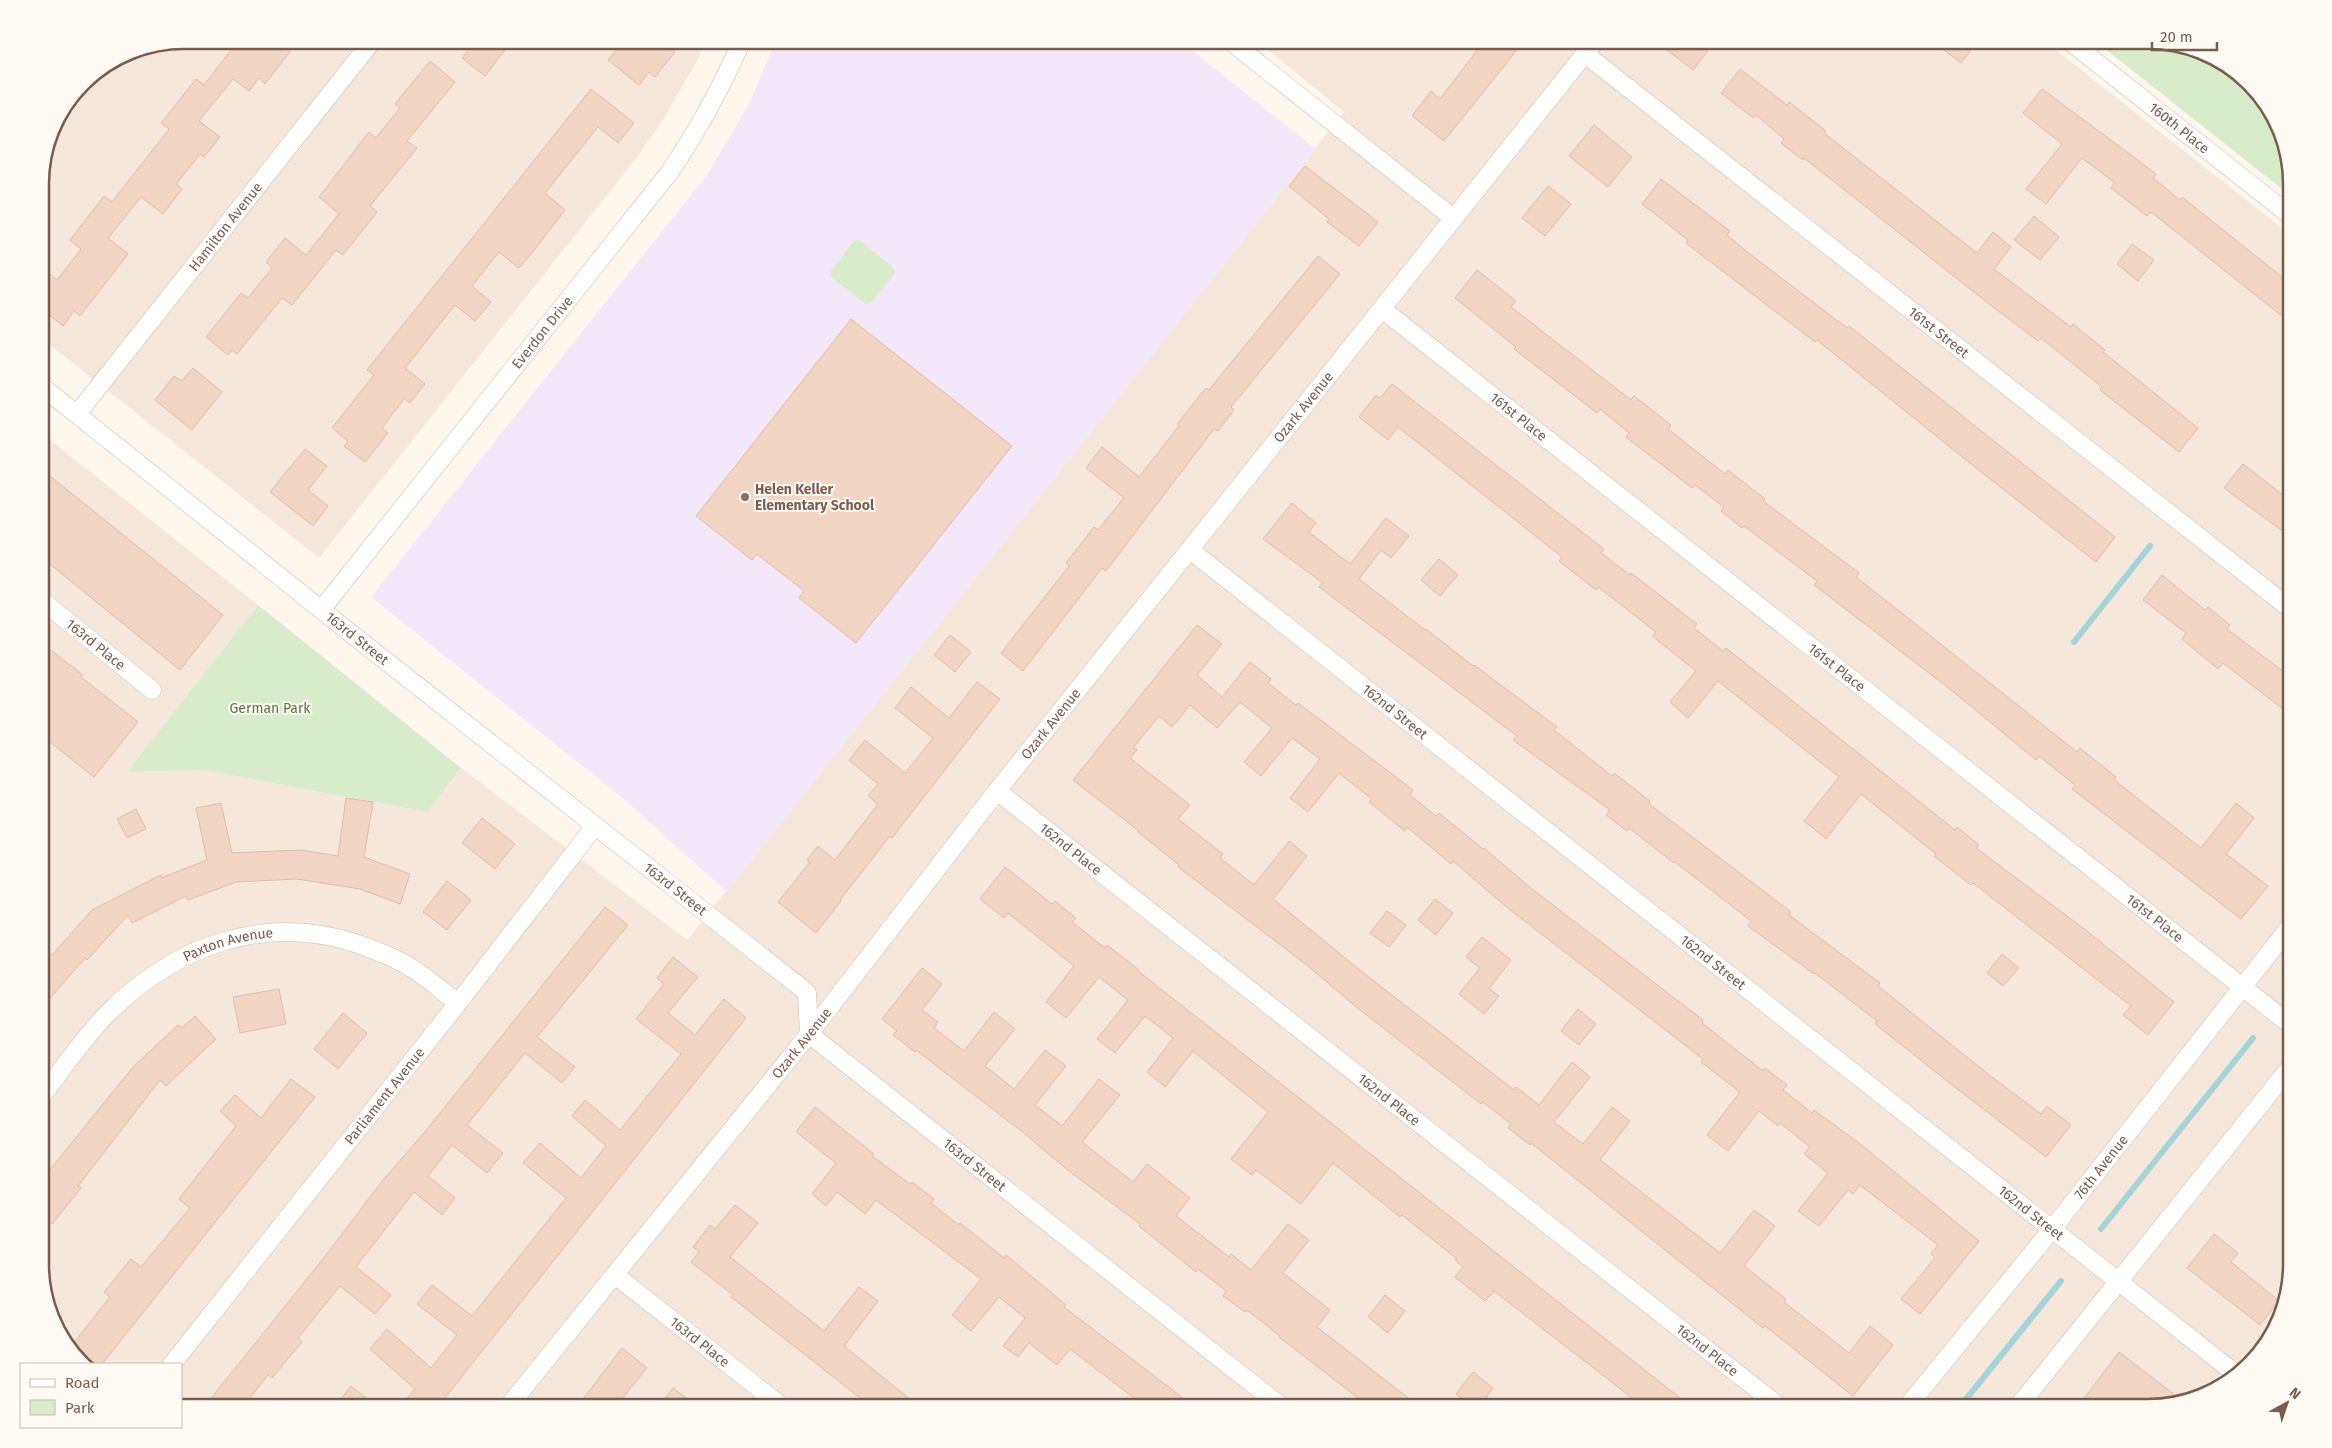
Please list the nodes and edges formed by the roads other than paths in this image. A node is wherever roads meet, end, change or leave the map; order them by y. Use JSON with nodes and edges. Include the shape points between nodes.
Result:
{"nodes":[{"id":1,"x":366,"y":49,"type":"edge"},
{"id":2,"x":738,"y":49,"type":"edge"},
{"id":3,"x":1240,"y":49,"type":"edge"},
{"id":4,"x":1589,"y":49,"type":"edge"},
{"id":5,"x":2079,"y":49,"type":"edge"},
{"id":6,"x":1585,"y":54,"type":"junction"},
{"id":7,"x":2283,"y":210,"type":"edge"},
{"id":8,"x":1453,"y":218,"type":"junction"},
{"id":9,"x":1382,"y":309,"type":"junction"},
{"id":10,"x":49,"y":392,"type":"edge"},
{"id":11,"x":77,"y":414,"type":"junction"},
{"id":12,"x":1190,"y":550,"type":"junction"},
{"id":13,"x":2283,"y":603,"type":"edge"},
{"id":14,"x":49,"y":607,"type":"edge"},
{"id":15,"x":321,"y":610,"type":"junction"},
{"id":16,"x":152,"y":690,"type":"dead end"},
{"id":17,"x":997,"y":791,"type":"junction"},
{"id":18,"x":595,"y":826,"type":"junction"},
{"id":19,"x":2283,"y":936,"type":"edge"},
{"id":20,"x":2243,"y":987,"type":"junction"},
{"id":21,"x":458,"y":1003,"type":"junction"},
{"id":22,"x":2283,"y":1019,"type":"edge"},
{"id":23,"x":809,"y":1034,"type":"junction"},
{"id":24,"x":2283,"y":1076,"type":"edge"},
{"id":25,"x":49,"y":1087,"type":"edge"},
{"id":26,"x":2052,"y":1228,"type":"junction"},
{"id":27,"x":615,"y":1275,"type":"junction"},
{"id":28,"x":2119,"y":1281,"type":"junction"},
{"id":29,"x":173,"y":1363,"type":"edge"},
{"id":30,"x":2231,"y":1370,"type":"edge"},
{"id":31,"x":514,"y":1399,"type":"edge"},
{"id":32,"x":773,"y":1399,"type":"edge"},
{"id":33,"x":1272,"y":1399,"type":"edge"},
{"id":34,"x":1770,"y":1399,"type":"edge"},
{"id":35,"x":1913,"y":1399,"type":"edge"},
{"id":36,"x":2024,"y":1399,"type":"edge"}],
"edges":[{"from":1,"to":11,"type":"street","name":"Hamilton Avenue"},
{"from":2,"to":15,"type":"street","name":"Everdon Drive","via":[[699,130],[669,172]]},
{"from":3,"to":8,"type":"street"},
{"from":4,"to":6,"type":"street","name":"Ozark Avenue"},
{"from":5,"to":7,"type":"street","name":"160th Place"},
{"from":6,"to":8,"type":"street","name":"Ozark Avenue"},
{"from":6,"to":13,"type":"street","name":"161st Street"},
{"from":8,"to":9,"type":"street","name":"Ozark Avenue"},
{"from":9,"to":12,"type":"street","name":"Ozark Avenue"},
{"from":9,"to":20,"type":"street","name":"161st Place"},
{"from":10,"to":11,"type":"street","name":"163rd Street"},
{"from":11,"to":15,"type":"street","name":"163rd Street"},
{"from":12,"to":17,"type":"street","name":"Ozark Avenue"},
{"from":12,"to":26,"type":"street","name":"162nd Street"},
{"from":14,"to":16,"type":"street","name":"163rd Place"},
{"from":15,"to":18,"type":"street","name":"163rd Street"},
{"from":17,"to":23,"type":"street","name":"Ozark Avenue"},
{"from":17,"to":34,"type":"street","name":"162nd Place"},
{"from":18,"to":21,"type":"street","name":"Parliament Avenue"},
{"from":18,"to":23,"type":"street","name":"163rd Street","via":[[808,993]]},
{"from":19,"to":20,"type":"street","name":"76th Avenue"},
{"from":20,"to":22,"type":"street","name":"161st Place"},
{"from":20,"to":26,"type":"street","name":"76th Avenue"},
{"from":21,"to":25,"type":"street","name":"Paxton Avenue","via":[[412,968],[350,942],[297,931],[247,935],[174,961],[138,986],[108,1013]]},
{"from":21,"to":29,"type":"street","name":"Parliament Avenue"},
{"from":23,"to":27,"type":"street","name":"Ozark Avenue"},
{"from":23,"to":33,"type":"street","name":"163rd Street"},
{"from":24,"to":28,"type":"street"},
{"from":26,"to":28,"type":"street","name":"162nd Street"},
{"from":26,"to":35,"type":"street","name":"76th Avenue"},
{"from":27,"to":31,"type":"street","name":"Ozark Avenue"},
{"from":27,"to":32,"type":"street","name":"163rd Place"},
{"from":28,"to":30,"type":"street","name":"162nd Street"},
{"from":28,"to":36,"type":"street"}]}
